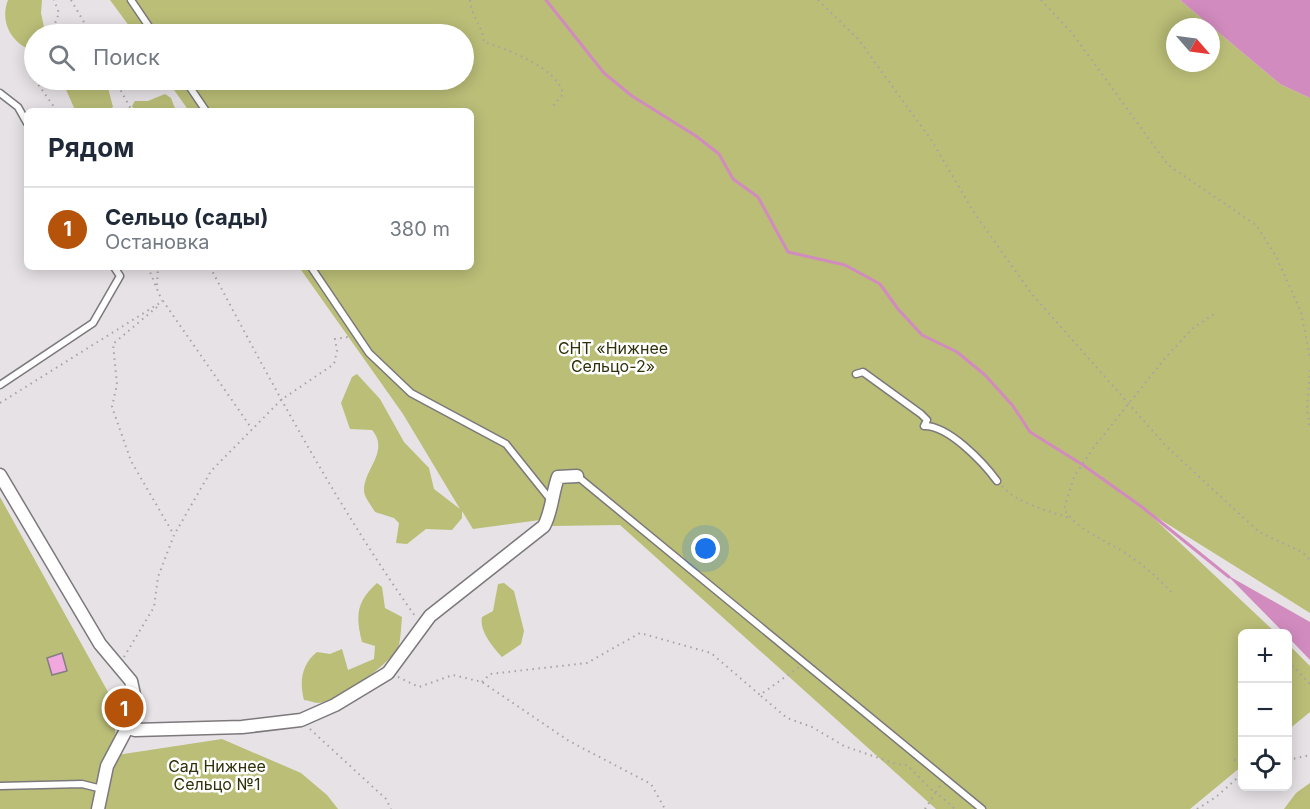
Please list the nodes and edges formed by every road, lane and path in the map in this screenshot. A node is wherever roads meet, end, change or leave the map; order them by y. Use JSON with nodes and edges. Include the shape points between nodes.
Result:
{"nodes":[{"id":1,"x":54,"y":0,"type":"edge"},
{"id":2,"x":71,"y":0,"type":"edge"},
{"id":3,"x":131,"y":0,"type":"edge"},
{"id":4,"x":470,"y":0,"type":"edge"},
{"id":5,"x":818,"y":0,"type":"edge"},
{"id":6,"x":1041,"y":0,"type":"edge"},
{"id":7,"x":55,"y":24,"type":"edge"},
{"id":8,"x":85,"y":24,"type":"edge"},
{"id":9,"x":147,"y":24,"type":"edge"},
{"id":10,"x":42,"y":90,"type":"edge"},
{"id":11,"x":120,"y":90,"type":"edge"},
{"id":12,"x":192,"y":90,"type":"edge"},
{"id":13,"x":0,"y":93,"type":"edge"},
{"id":14,"x":553,"y":106,"type":"dead end"},
{"id":15,"x":55,"y":108,"type":"edge"},
{"id":16,"x":130,"y":108,"type":"edge"},
{"id":17,"x":204,"y":108,"type":"edge"},
{"id":18,"x":24,"y":118,"type":"edge"},
{"id":19,"x":116,"y":270,"type":"edge"},
{"id":20,"x":149,"y":270,"type":"edge"},
{"id":21,"x":158,"y":270,"type":"edge"},
{"id":22,"x":212,"y":270,"type":"edge"},
{"id":23,"x":313,"y":270,"type":"edge"},
{"id":24,"x":157,"y":288,"type":"junction"},
{"id":25,"x":163,"y":302,"type":"junction"},
{"id":26,"x":1214,"y":314,"type":"dead end"},
{"id":27,"x":360,"y":339,"type":"junction"},
{"id":28,"x":1310,"y":358,"type":"edge"},
{"id":29,"x":1310,"y":370,"type":"edge"},
{"id":30,"x":856,"y":374,"type":"dead end"},
{"id":31,"x":0,"y":385,"type":"edge"},
{"id":32,"x":280,"y":400,"type":"junction"},
{"id":33,"x":0,"y":403,"type":"edge"},
{"id":34,"x":1129,"y":403,"type":"junction"},
{"id":35,"x":252,"y":429,"type":"junction"},
{"id":36,"x":1310,"y":429,"type":"edge"},
{"id":37,"x":0,"y":475,"type":"edge"},
{"id":38,"x":577,"y":476,"type":"joint"},
{"id":39,"x":997,"y":481,"type":"joint"},
{"id":40,"x":550,"y":499,"type":"junction"},
{"id":41,"x":1069,"y":518,"type":"junction"},
{"id":42,"x":174,"y":535,"type":"junction"},
{"id":43,"x":1310,"y":560,"type":"edge"},
{"id":44,"x":1171,"y":592,"type":"dead end"},
{"id":45,"x":423,"y":626,"type":"junction"},
{"id":46,"x":802,"y":664,"type":"junction"},
{"id":47,"x":119,"y":666,"type":"junction"},
{"id":48,"x":1292,"y":666,"type":"edge"},
{"id":49,"x":388,"y":673,"type":"junction"},
{"id":50,"x":482,"y":682,"type":"junction"},
{"id":51,"x":1310,"y":684,"type":"edge"},
{"id":52,"x":760,"y":695,"type":"junction"},
{"id":53,"x":301,"y":720,"type":"junction"},
{"id":54,"x":129,"y":728,"type":"junction"},
{"id":55,"x":1310,"y":755,"type":"edge"},
{"id":56,"x":1292,"y":759,"type":"edge"},
{"id":57,"x":1234,"y":760,"type":"dead end"},
{"id":58,"x":1238,"y":762,"type":"edge"},
{"id":59,"x":1238,"y":778,"type":"edge"},
{"id":60,"x":946,"y":779,"type":"junction"},
{"id":61,"x":0,"y":786,"type":"edge"},
{"id":62,"x":102,"y":789,"type":"junction"},
{"id":63,"x":936,"y":793,"type":"junction"},
{"id":64,"x":98,"y":809,"type":"edge"},
{"id":65,"x":391,"y":809,"type":"edge"},
{"id":66,"x":665,"y":809,"type":"edge"},
{"id":67,"x":925,"y":809,"type":"edge"},
{"id":68,"x":955,"y":809,"type":"edge"},
{"id":69,"x":982,"y":809,"type":"edge"},
{"id":70,"x":1197,"y":809,"type":"edge"}],
"edges":[{"from":1,"to":7,"type":"path","via":[[59,13]]},
{"from":2,"to":8,"type":"path"},
{"from":3,"to":9,"type":"lane"},
{"from":4,"to":14,"type":"path","via":[[484,42],[513,52],[558,80],[563,94]]},
{"from":5,"to":34,"type":"path","via":[[872,58],[932,141],[973,211],[1031,293]]},
{"from":6,"to":28,"type":"path","via":[[1072,33],[1168,165],[1256,225],[1276,256],[1301,312]]},
{"from":10,"to":15,"type":"path"},
{"from":11,"to":16,"type":"path"},
{"from":12,"to":17,"type":"lane"},
{"from":13,"to":18,"type":"lane","via":[[18,107]]},
{"from":19,"to":31,"type":"lane","via":[[120,276],[93,323]]},
{"from":20,"to":24,"type":"path"},
{"from":21,"to":24,"type":"path"},
{"from":22,"to":32,"type":"path"},
{"from":23,"to":27,"type":"lane"},
{"from":24,"to":25,"type":"path"},
{"from":25,"to":33,"type":"path"},
{"from":25,"to":35,"type":"path"},
{"from":25,"to":42,"type":"path","via":[[113,344],[117,384],[112,407],[131,461]]},
{"from":26,"to":34,"type":"path","via":[[1192,329]]},
{"from":27,"to":32,"type":"path","via":[[335,339],[334,364]]},
{"from":27,"to":40,"type":"lane","via":[[369,353],[411,393],[506,444]]},
{"from":29,"to":36,"type":"path"},
{"from":30,"to":39,"type":"lane","via":[[863,372],[921,414],[927,420],[924,426],[936,426],[967,449]]},
{"from":32,"to":35,"type":"path"},
{"from":32,"to":45,"type":"path","via":[[385,573]]},
{"from":34,"to":41,"type":"path","via":[[1074,477],[1064,509]]},
{"from":34,"to":43,"type":"path","via":[[1166,445],[1259,532],[1302,552]]},
{"from":35,"to":42,"type":"path","via":[[212,471]]},
{"from":37,"to":47,"type":"street","via":[[100,644]]},
{"from":38,"to":40,"type":"street","via":[[558,477]]},
{"from":38,"to":46,"type":"lane"},
{"from":39,"to":41,"type":"path","via":[[1009,493]]},
{"from":40,"to":45,"type":"street","via":[[550,514],[544,526],[430,616]]},
{"from":41,"to":44,"type":"path","via":[[1090,535],[1129,556]]},
{"from":42,"to":47,"type":"path","via":[[158,577],[154,607]]},
{"from":45,"to":49,"type":"street"},
{"from":46,"to":52,"type":"path"},
{"from":46,"to":60,"type":"lane"},
{"from":47,"to":54,"type":"street","via":[[131,681],[135,699]]},
{"from":48,"to":51,"type":"path"},
{"from":49,"to":50,"type":"path","via":[[419,687],[453,675]]},
{"from":49,"to":53,"type":"street"},
{"from":50,"to":52,"type":"path","via":[[490,674],[587,663],[640,633],[711,653]]},
{"from":50,"to":66,"type":"path","via":[[569,741],[651,784]]},
{"from":52,"to":63,"type":"path","via":[[787,717],[844,746],[907,765]]},
{"from":53,"to":54,"type":"street","via":[[219,729]]},
{"from":53,"to":65,"type":"path","via":[[386,799]]},
{"from":54,"to":62,"type":"street","via":[[107,766]]},
{"from":55,"to":56,"type":"path"},
{"from":57,"to":58,"type":"path"},
{"from":59,"to":70,"type":"path"},
{"from":60,"to":63,"type":"path"},
{"from":60,"to":69,"type":"lane"},
{"from":61,"to":62,"type":"lane","via":[[82,784]]},
{"from":62,"to":64,"type":"street"},
{"from":63,"to":67,"type":"path"},
{"from":63,"to":68,"type":"path"}]}
